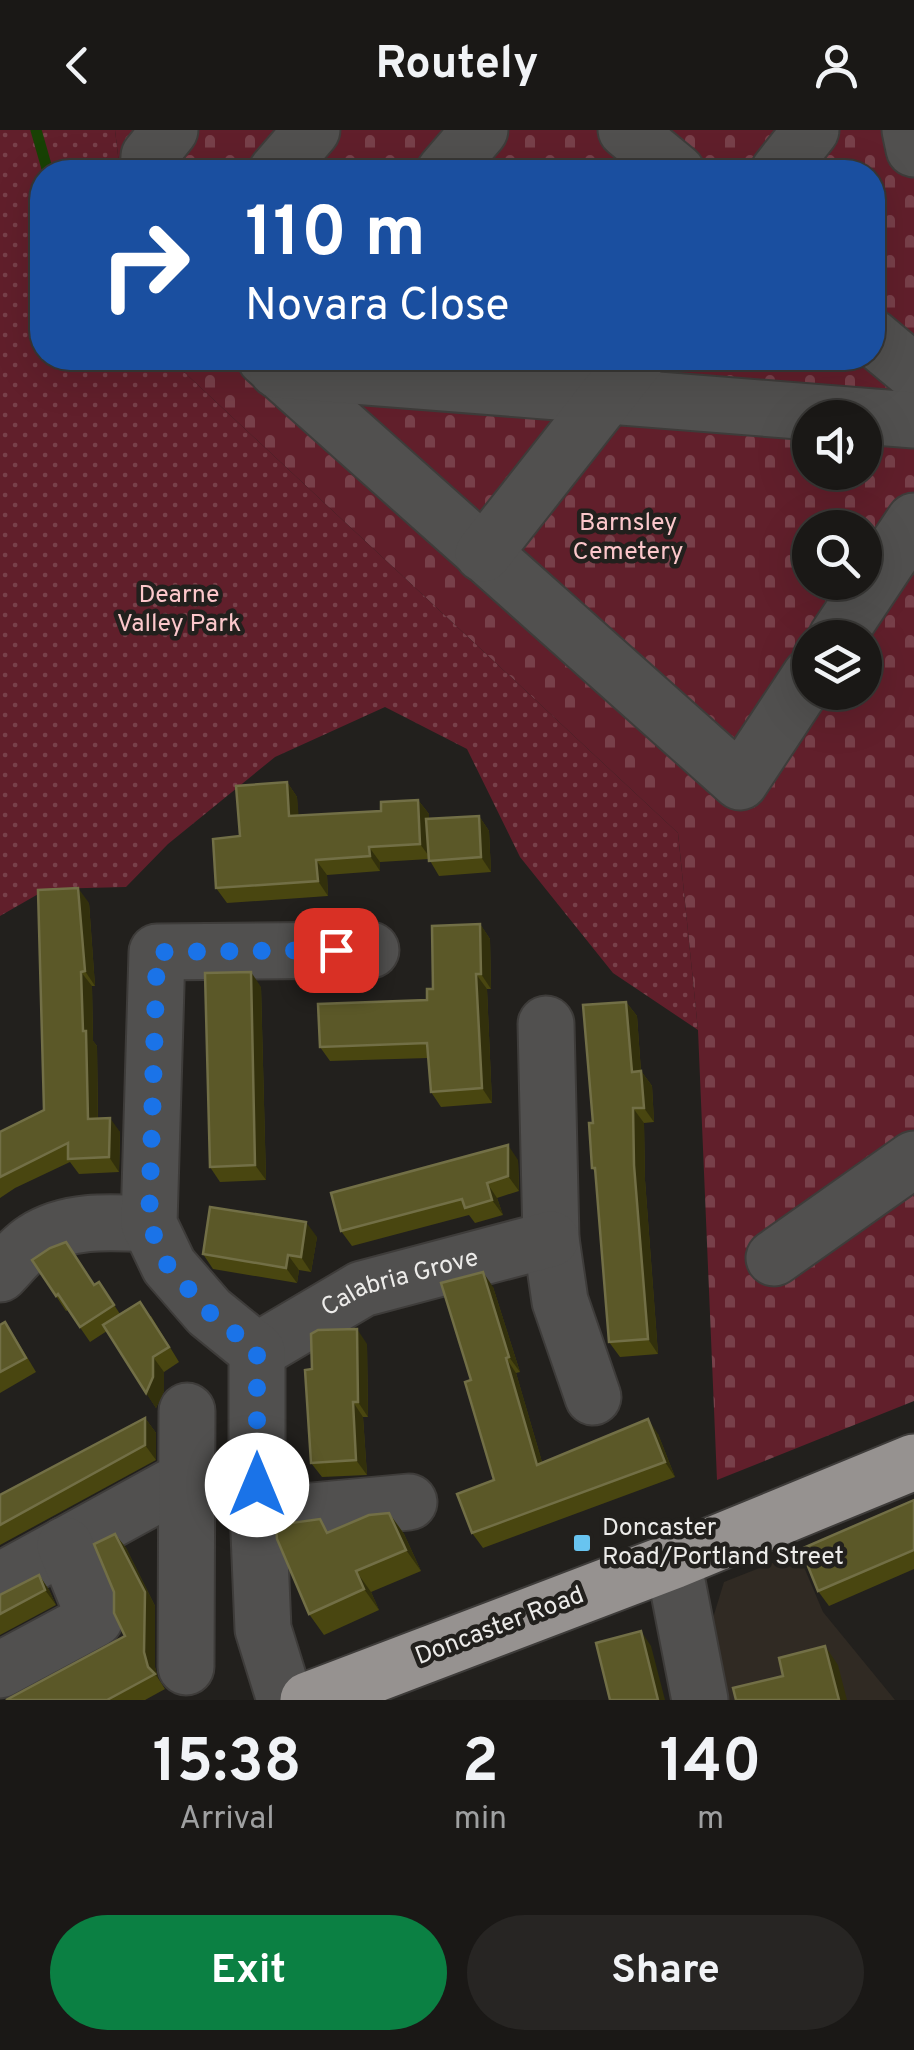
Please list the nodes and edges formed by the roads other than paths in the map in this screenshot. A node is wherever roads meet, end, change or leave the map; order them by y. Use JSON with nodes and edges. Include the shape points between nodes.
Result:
{"nodes":[{"id":1,"x":312,"y":130,"type":"edge"},
{"id":2,"x":626,"y":130,"type":"edge"},
{"id":3,"x":810,"y":130,"type":"edge"},
{"id":4,"x":910,"y":130,"type":"edge"},
{"id":5,"x":914,"y":149,"type":"edge"},
{"id":6,"x":286,"y":160,"type":"edge"},
{"id":7,"x":662,"y":160,"type":"edge"},
{"id":8,"x":787,"y":160,"type":"edge"},
{"id":9,"x":885,"y":348,"type":"edge"},
{"id":10,"x":285,"y":370,"type":"edge"},
{"id":11,"x":461,"y":370,"type":"edge"},
{"id":12,"x":914,"y":372,"type":"edge"},
{"id":13,"x":622,"y":377,"type":"edge"},
{"id":14,"x":914,"y":420,"type":"edge"},
{"id":15,"x":914,"y":521,"type":"edge"},
{"id":16,"x":483,"y":554,"type":"junction"},
{"id":17,"x":848,"y":620,"type":"edge"},
{"id":18,"x":792,"y":703,"type":"edge"},
{"id":19,"x":371,"y":950,"type":"dead end"},
{"id":20,"x":546,"y":1024,"type":"dead end"},
{"id":21,"x":914,"y":1158,"type":"edge"},
{"id":22,"x":149,"y":1224,"type":"junction"},
{"id":23,"x":552,"y":1240,"type":"junction"},
{"id":24,"x":774,"y":1258,"type":"dead end"},
{"id":25,"x":0,"y":1274,"type":"edge"},
{"id":26,"x":257,"y":1351,"type":"junction"},
{"id":27,"x":593,"y":1398,"type":"dead end"},
{"id":28,"x":187,"y":1412,"type":"dead end"},
{"id":29,"x":914,"y":1462,"type":"edge"},
{"id":30,"x":186,"y":1486,"type":"junction"},
{"id":31,"x":258,"y":1501,"type":"junction"},
{"id":32,"x":409,"y":1502,"type":"dead end"},
{"id":33,"x":64,"y":1545,"type":"junction"},
{"id":34,"x":672,"y":1561,"type":"junction"},
{"id":35,"x":0,"y":1580,"type":"edge"},
{"id":36,"x":186,"y":1667,"type":"dead end"},
{"id":37,"x":0,"y":1670,"type":"edge"},
{"id":38,"x":285,"y":1700,"type":"edge"},
{"id":39,"x":308,"y":1700,"type":"edge"},
{"id":40,"x":700,"y":1700,"type":"edge"}],
"edges":[{"from":1,"to":6,"type":"street"},
{"from":2,"to":7,"type":"street"},
{"from":3,"to":8,"type":"street"},
{"from":4,"to":5,"type":"street"},
{"from":9,"to":12,"type":"street"},
{"from":10,"to":16,"type":"street"},
{"from":11,"to":13,"type":"street"},
{"from":13,"to":14,"type":"street"},
{"from":13,"to":16,"type":"street"},
{"from":15,"to":17,"type":"street"},
{"from":16,"to":18,"type":"street","via":[[740,782]]},
{"from":19,"to":22,"type":"street","via":[[157,952]]},
{"from":20,"to":23,"type":"street"},
{"from":21,"to":24,"type":"street"},
{"from":22,"to":25,"type":"street","via":[[66,1226],[32,1242]]},
{"from":22,"to":26,"type":"street","via":[[168,1266]]},
{"from":23,"to":26,"type":"street","name":"Calabria Grove","via":[[362,1289]]},
{"from":23,"to":27,"type":"street","via":[[560,1302]]},
{"from":26,"to":31,"type":"street"},
{"from":28,"to":30,"type":"street"},
{"from":29,"to":34,"type":"highway","name":"Doncaster Road"},
{"from":30,"to":31,"type":"street"},
{"from":30,"to":33,"type":"street","via":[[171,1487]]},
{"from":30,"to":36,"type":"street"},
{"from":31,"to":32,"type":"street"},
{"from":31,"to":38,"type":"street","via":[[263,1629]]},
{"from":33,"to":35,"type":"street"},
{"from":33,"to":37,"type":"street","via":[[95,1619]]},
{"from":34,"to":39,"type":"highway","name":"Doncaster Road"},
{"from":34,"to":40,"type":"street"}]}
